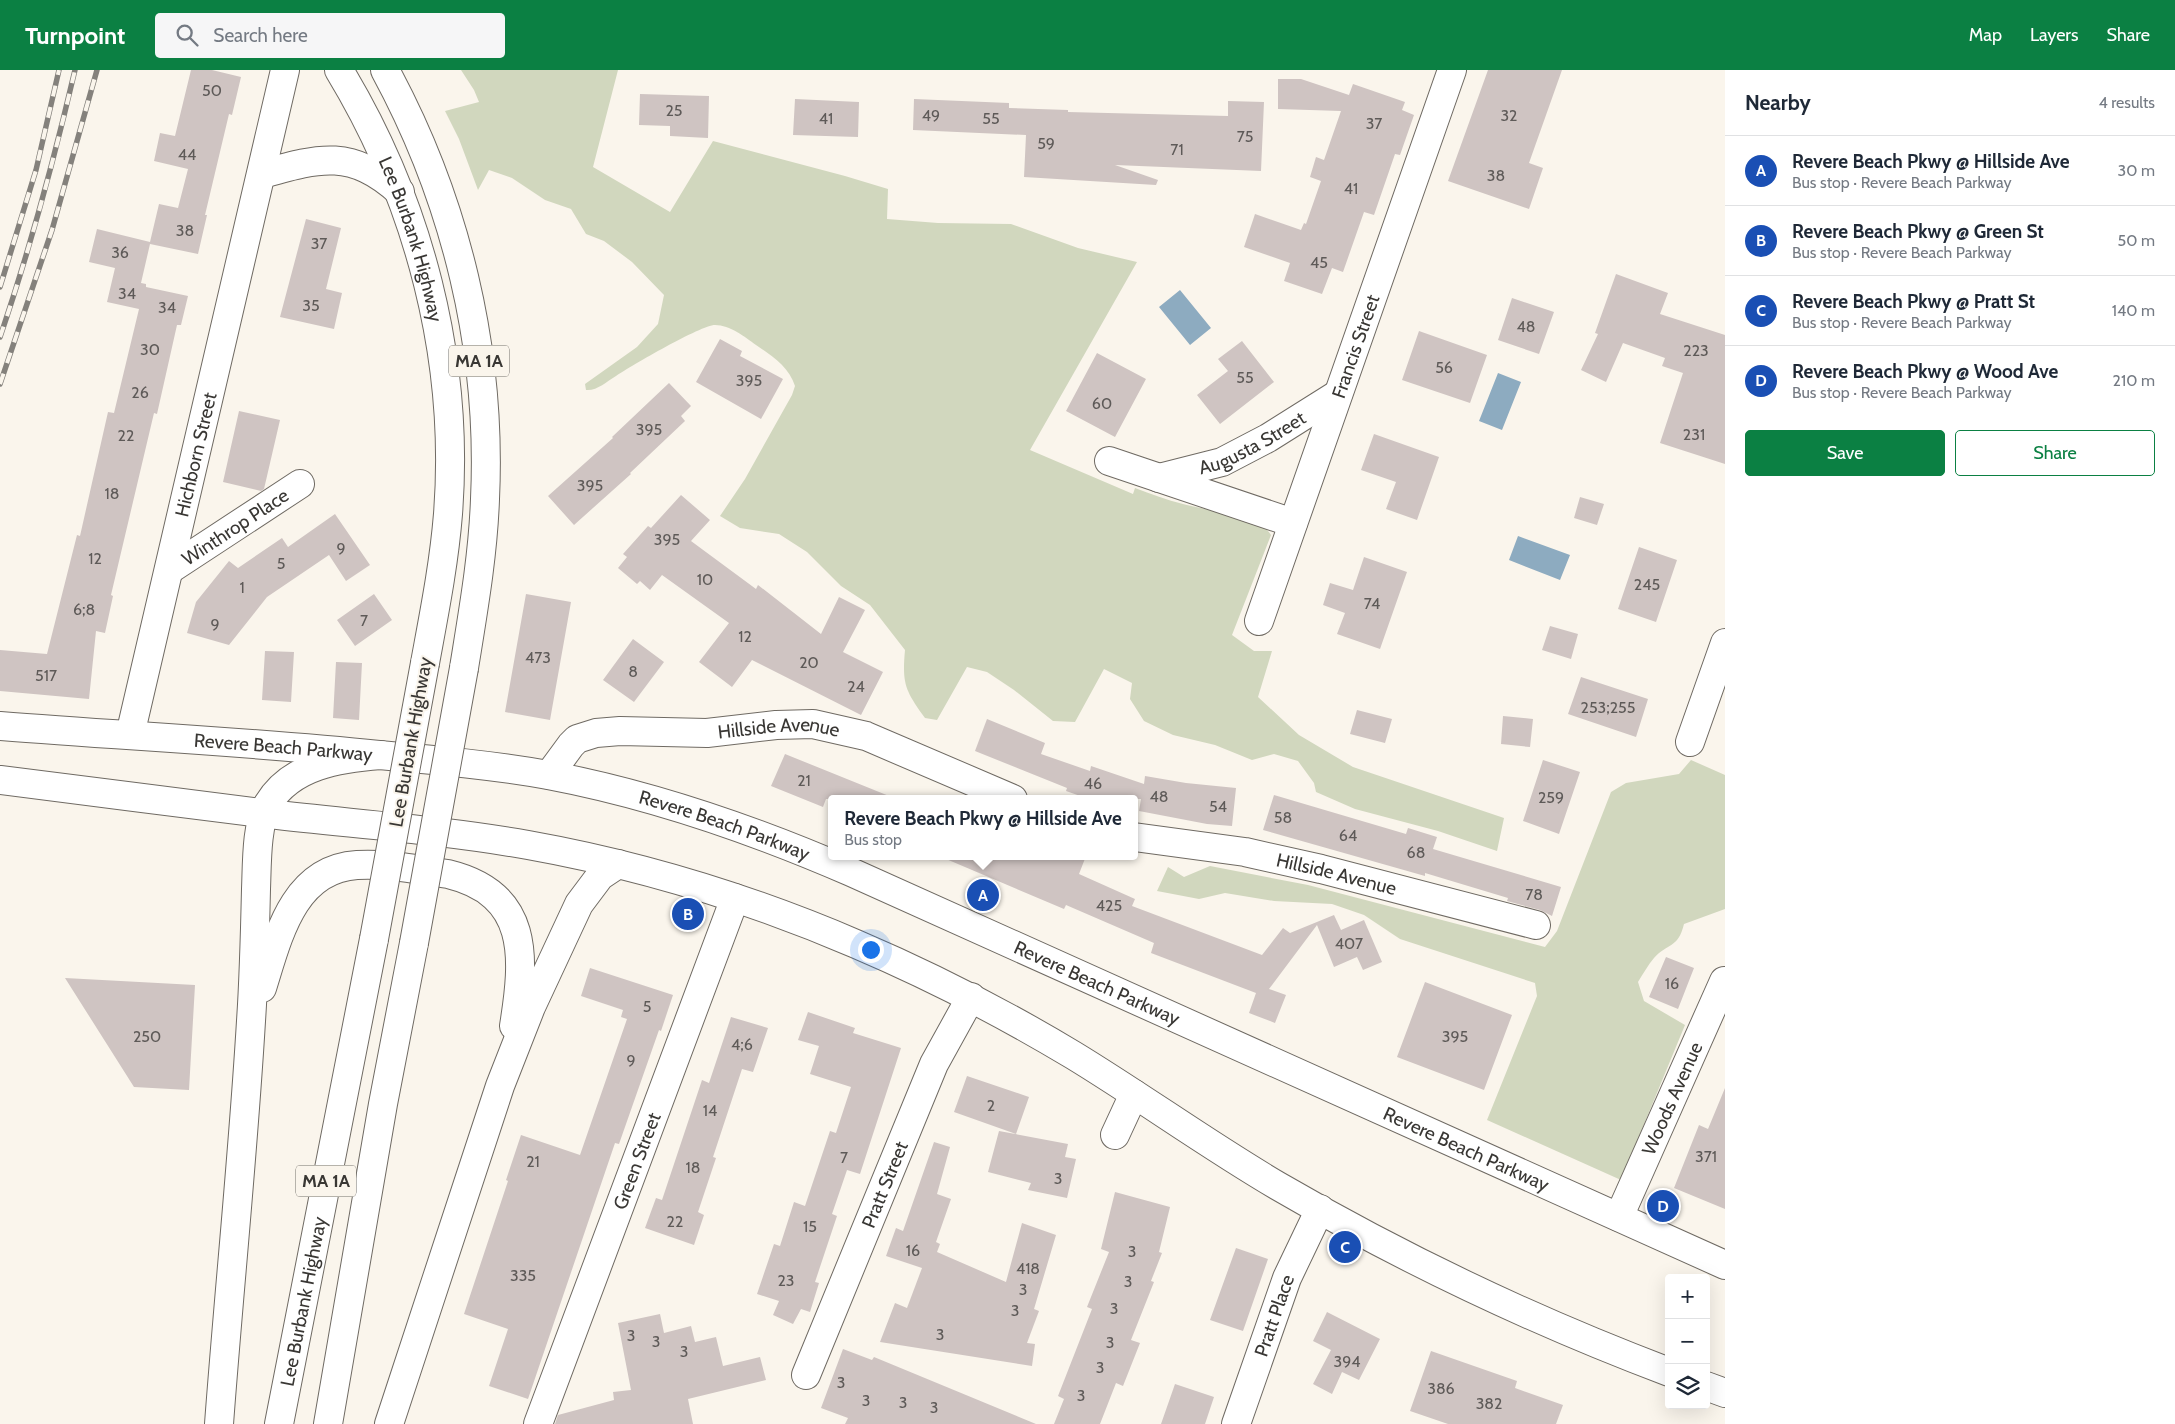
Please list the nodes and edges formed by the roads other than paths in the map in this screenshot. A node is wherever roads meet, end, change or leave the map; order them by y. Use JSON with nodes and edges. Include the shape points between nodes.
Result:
{"nodes":[{"id":1,"x":285,"y":70,"type":"edge"},
{"id":2,"x":339,"y":70,"type":"edge"},
{"id":3,"x":384,"y":70,"type":"edge"},
{"id":4,"x":1452,"y":70,"type":"edge"},
{"id":5,"x":262,"y":174,"type":"junction"},
{"id":6,"x":400,"y":192,"type":"junction"},
{"id":7,"x":1338,"y":394,"type":"junction"},
{"id":8,"x":1109,"y":461,"type":"dead end"},
{"id":9,"x":1159,"y":478,"type":"junction"},
{"id":10,"x":300,"y":484,"type":"dead end"},
{"id":11,"x":1293,"y":523,"type":"junction"},
{"id":12,"x":168,"y":570,"type":"junction"},
{"id":13,"x":1259,"y":621,"type":"dead end"},
{"id":14,"x":1725,"y":643,"type":"edge"},
{"id":15,"x":0,"y":726,"type":"edge"},
{"id":16,"x":130,"y":736,"type":"junction"},
{"id":17,"x":1690,"y":742,"type":"dead end"},
{"id":18,"x":381,"y":755,"type":"junction"},
{"id":19,"x":549,"y":776,"type":"junction"},
{"id":20,"x":0,"y":780,"type":"edge"},
{"id":21,"x":1004,"y":795,"type":"edge"},
{"id":22,"x":264,"y":813,"type":"junction"},
{"id":23,"x":1138,"y":838,"type":"edge"},
{"id":24,"x":618,"y":864,"type":"junction"},
{"id":25,"x":735,"y":898,"type":"junction"},
{"id":26,"x":1536,"y":925,"type":"dead end"},
{"id":27,"x":1724,"y":980,"type":"edge"},
{"id":28,"x":971,"y":997,"type":"junction"},
{"id":29,"x":251,"y":1021,"type":"junction"},
{"id":30,"x":500,"y":1086,"type":"junction"},
{"id":31,"x":1134,"y":1094,"type":"junction"},
{"id":32,"x":1115,"y":1135,"type":"dead end"},
{"id":33,"x":1320,"y":1209,"type":"junction"},
{"id":34,"x":1619,"y":1217,"type":"junction"},
{"id":35,"x":1725,"y":1265,"type":"edge"},
{"id":36,"x":1665,"y":1370,"type":"edge"},
{"id":37,"x":806,"y":1375,"type":"dead end"},
{"id":38,"x":1710,"y":1387,"type":"edge"},
{"id":39,"x":1725,"y":1393,"type":"edge"},
{"id":40,"x":219,"y":1424,"type":"edge"},
{"id":41,"x":279,"y":1424,"type":"edge"},
{"id":42,"x":328,"y":1424,"type":"edge"},
{"id":43,"x":389,"y":1424,"type":"edge"},
{"id":44,"x":538,"y":1424,"type":"edge"},
{"id":45,"x":1236,"y":1424,"type":"edge"}],
"edges":[{"from":1,"to":5,"type":"main road","name":"Hichborn Street"},
{"from":2,"to":6,"type":"main road","name":"Lee Burbank Highway","number":"MA 1A","via":[[369,122]]},
{"from":3,"to":42,"type":"main road","name":"Lee Burbank Highway","number":"MA 1A","bridge":true,"via":[[415,131],[442,200],[463,271],[477,343],[485,424],[486,499],[464,668],[383,1104]]},
{"from":4,"to":7,"type":"main road","name":"Francis Street"},
{"from":5,"to":6,"type":"main road","via":[[310,161],[343,160],[372,172]]},
{"from":5,"to":12,"type":"main road","name":"Hichborn Street"},
{"from":6,"to":41,"type":"main road","name":"Lee Burbank Highway","number":"MA 1A","bridge":true,"via":[[436,320],[444,371],[449,442],[446,537],[374,939]]},
{"from":7,"to":9,"type":"main road","name":"Augusta Street","via":[[1268,438],[1222,462]]},
{"from":7,"to":11,"type":"main road","name":"Francis Street"},
{"from":8,"to":9,"type":"main road","name":"Augusta Street"},
{"from":9,"to":11,"type":"main road","name":"Augusta Street"},
{"from":10,"to":12,"type":"main road","name":"Winthrop Place"},
{"from":11,"to":13,"type":"main road","name":"Francis Street"},
{"from":12,"to":16,"type":"main road","name":"Hichborn Street"},
{"from":14,"to":17,"type":"main road"},
{"from":15,"to":16,"type":"main road","name":"Revere Beach Parkway"},
{"from":16,"to":18,"type":"main road","name":"Revere Beach Parkway"},
{"from":18,"to":19,"type":"main road","name":"Revere Beach Parkway"},
{"from":18,"to":22,"type":"main road","via":[[343,759],[308,769],[274,794]]},
{"from":19,"to":21,"type":"main road","name":"Hillside Avenue","via":[[571,745],[596,733],[707,733],[813,724],[866,736]]},
{"from":19,"to":34,"type":"main road","name":"Revere Beach Parkway","via":[[692,811],[782,843]]},
{"from":20,"to":22,"type":"main road"},
{"from":22,"to":24,"type":"main road","via":[[503,841]]},
{"from":22,"to":29,"type":"main road","via":[[258,860]]},
{"from":23,"to":26,"type":"main road","name":"Hillside Avenue","via":[[1245,852]]},
{"from":24,"to":25,"type":"main road"},
{"from":24,"to":30,"type":"main road","via":[[593,883],[579,904],[531,1007]]},
{"from":25,"to":28,"type":"main road","via":[[854,943]]},
{"from":25,"to":44,"type":"main road","name":"Green Street"},
{"from":27,"to":34,"type":"main road","name":"Woods Avenue"},
{"from":28,"to":31,"type":"main road"},
{"from":28,"to":37,"type":"main road","name":"Pratt Street","via":[[934,1064]]},
{"from":29,"to":30,"type":"main road","via":[[283,926],[295,902],[316,878],[335,869],[359,865],[462,877],[486,888],[504,904],[517,938],[520,971],[517,1008]]},
{"from":29,"to":40,"type":"main road"},
{"from":30,"to":43,"type":"main road"},
{"from":31,"to":32,"type":"main road"},
{"from":31,"to":33,"type":"main road","via":[[1229,1156]]},
{"from":33,"to":36,"type":"main road","via":[[1536,1317]]},
{"from":33,"to":45,"type":"main road","name":"Pratt Place","via":[[1289,1273]]},
{"from":34,"to":35,"type":"main road","name":"Revere Beach Parkway"},
{"from":38,"to":39,"type":"main road"}]}
